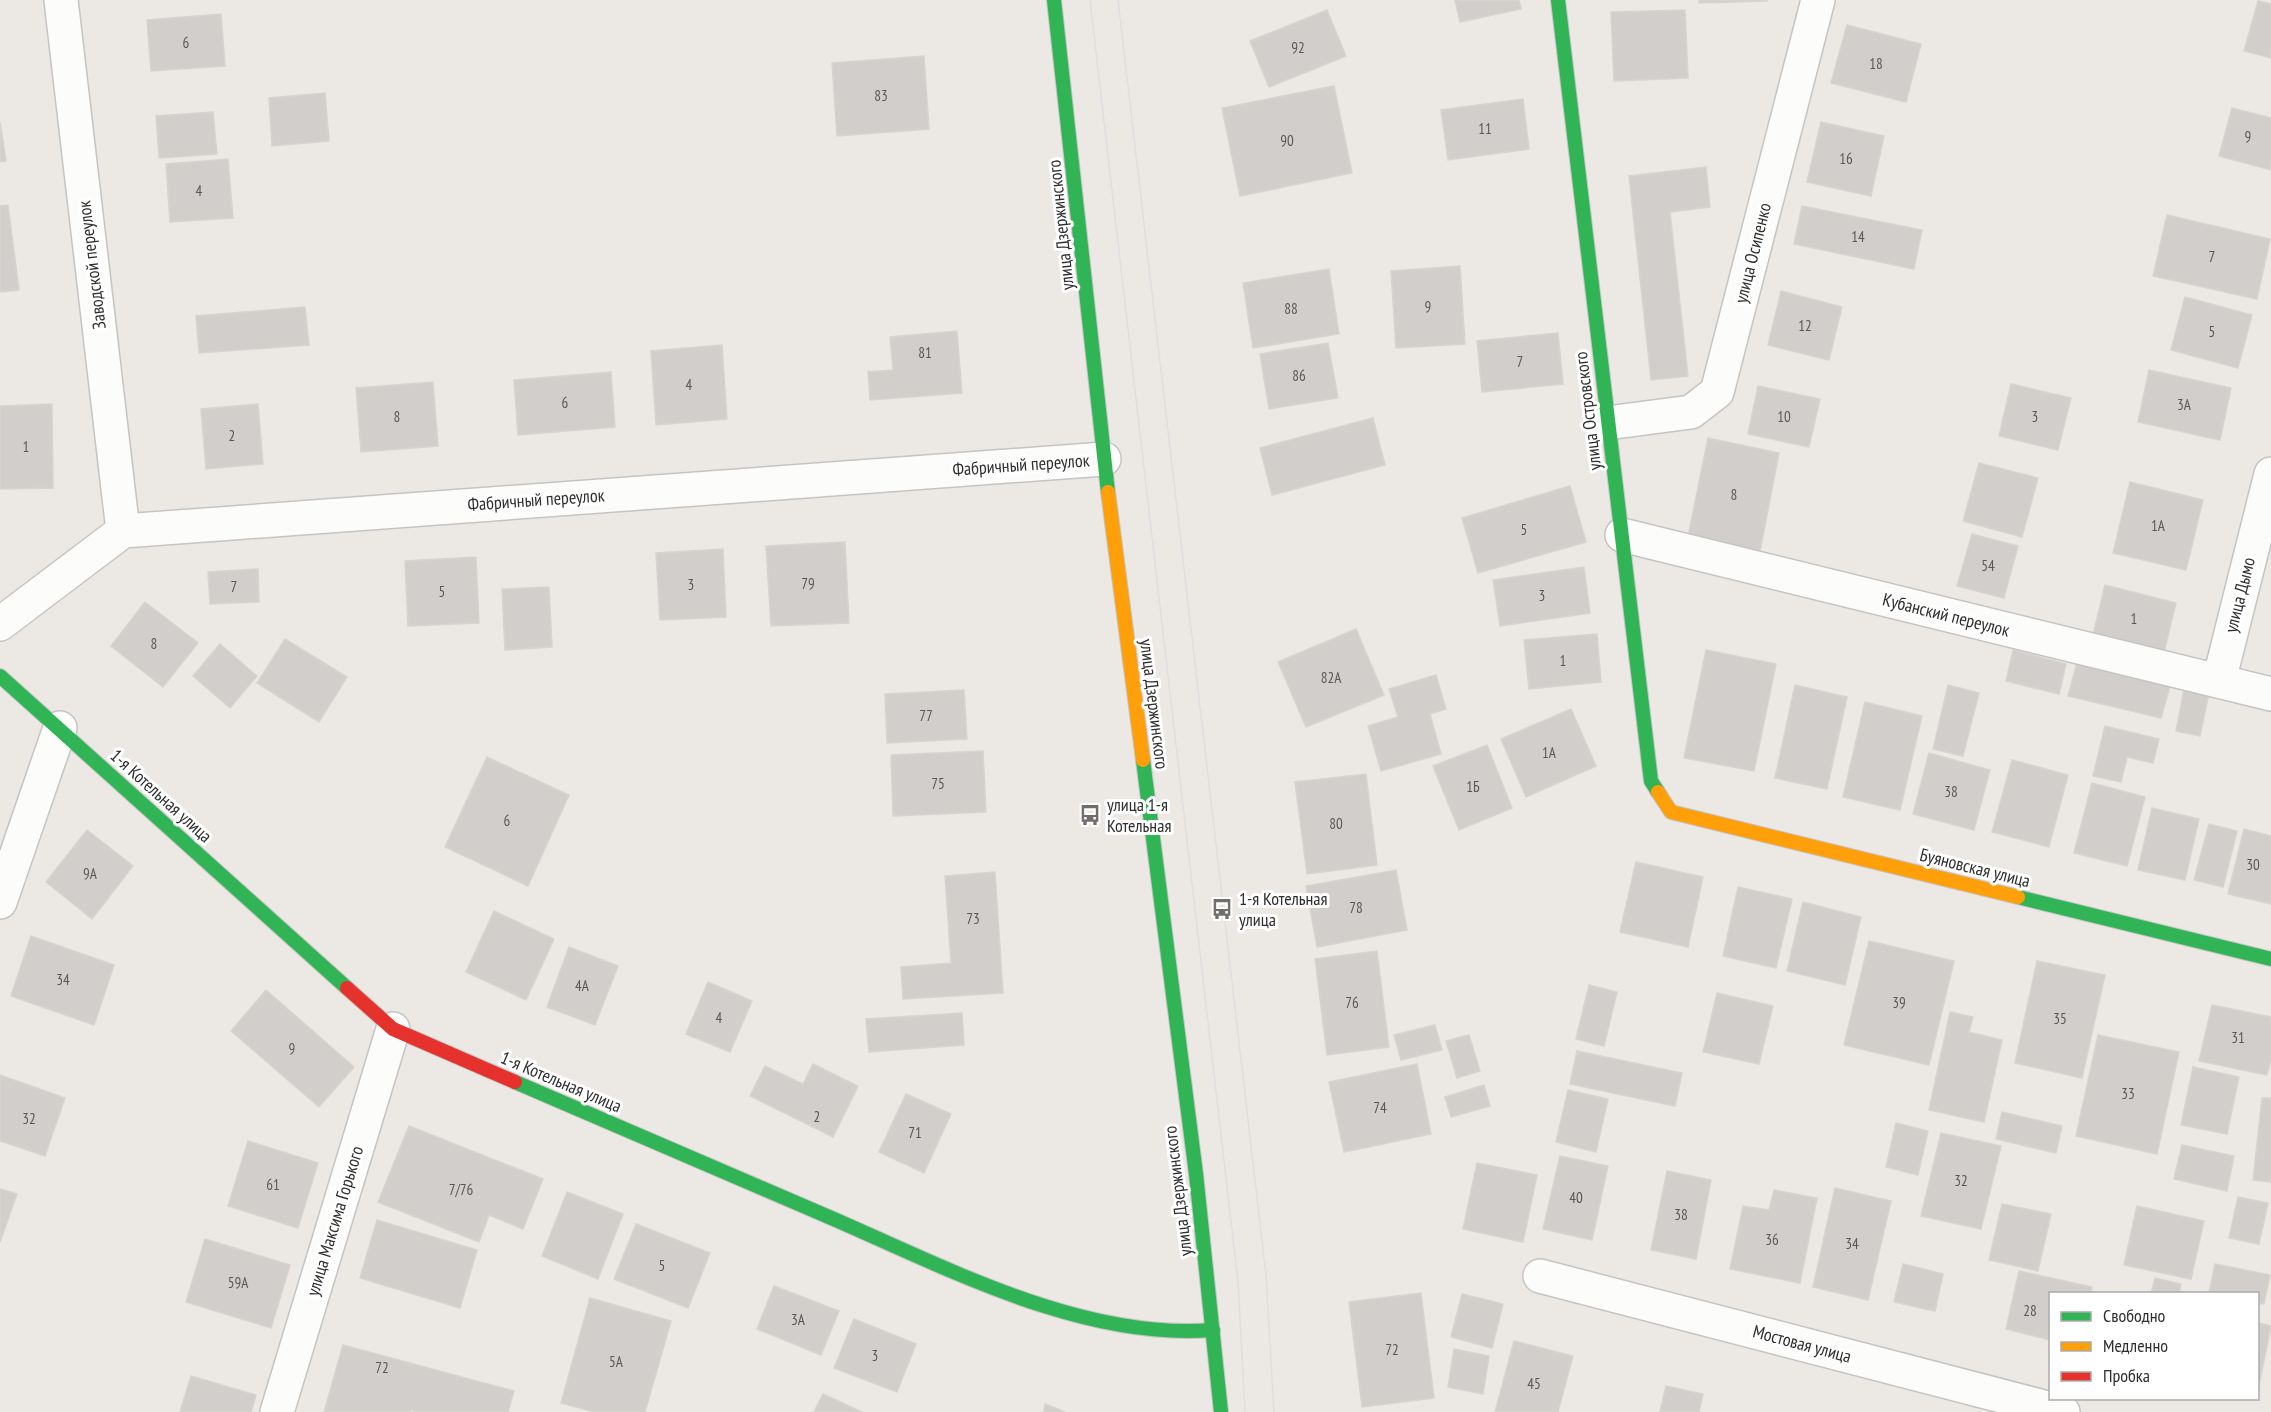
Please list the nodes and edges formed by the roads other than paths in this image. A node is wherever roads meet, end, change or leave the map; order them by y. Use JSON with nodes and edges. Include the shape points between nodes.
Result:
{"nodes":[{"id":1,"x":61,"y":0,"type":"edge"},
{"id":2,"x":1054,"y":0,"type":"edge"},
{"id":3,"x":1558,"y":0,"type":"edge"},
{"id":4,"x":1818,"y":0,"type":"edge"},
{"id":5,"x":1608,"y":423,"type":"junction"},
{"id":6,"x":1104,"y":459,"type":"junction"},
{"id":7,"x":2271,"y":474,"type":"edge"},
{"id":8,"x":123,"y":531,"type":"junction"},
{"id":9,"x":1622,"y":535,"type":"junction"},
{"id":10,"x":0,"y":624,"type":"edge"},
{"id":11,"x":0,"y":676,"type":"edge"},
{"id":12,"x":2219,"y":681,"type":"junction"},
{"id":13,"x":2271,"y":694,"type":"edge"},
{"id":14,"x":60,"y":728,"type":"junction"},
{"id":15,"x":1671,"y":812,"type":"joint"},
{"id":16,"x":0,"y":902,"type":"edge"},
{"id":17,"x":2271,"y":959,"type":"edge"},
{"id":18,"x":393,"y":1029,"type":"junction"},
{"id":19,"x":1540,"y":1276,"type":"dead end"},
{"id":20,"x":1213,"y":1330,"type":"junction"},
{"id":21,"x":277,"y":1412,"type":"edge"},
{"id":22,"x":1221,"y":1412,"type":"edge"},
{"id":23,"x":2063,"y":1412,"type":"edge"}],
"edges":[{"from":1,"to":8,"type":"street","name":"Заводской переулок"},
{"from":2,"to":6,"type":"street","name":"улица Дзержинского"},
{"from":3,"to":5,"type":"street","name":"улица Островского"},
{"from":4,"to":5,"type":"street","name":"улица Осипенко","via":[[1717,392],[1691,412]]},
{"from":5,"to":9,"type":"street","name":"улица Островского"},
{"from":6,"to":8,"type":"street","name":"Фабричный переулок"},
{"from":6,"to":20,"type":"street","name":"улица Дзержинского"},
{"from":7,"to":12,"type":"street","name":"улица Дымо"},
{"from":8,"to":10,"type":"street"},
{"from":9,"to":12,"type":"street","name":"Кубанский переулок"},
{"from":9,"to":15,"type":"street","name":"улица Островского","via":[[1651,782]]},
{"from":11,"to":14,"type":"street","name":"1-я Котельная улица"},
{"from":12,"to":13,"type":"street","name":"Кубанский переулок"},
{"from":14,"to":16,"type":"street"},
{"from":14,"to":18,"type":"street","name":"1-я Котельная улица"},
{"from":15,"to":17,"type":"street","name":"Буяновская улица"},
{"from":18,"to":20,"type":"street","name":"1-я Котельная улица","via":[[991,1287],[1129,1326],[1176,1332]]},
{"from":18,"to":21,"type":"street","name":"улица Максима Горького"},
{"from":19,"to":23,"type":"street","name":"Мостовая улица"},
{"from":20,"to":22,"type":"street","name":"улица Дзержинского"}]}
